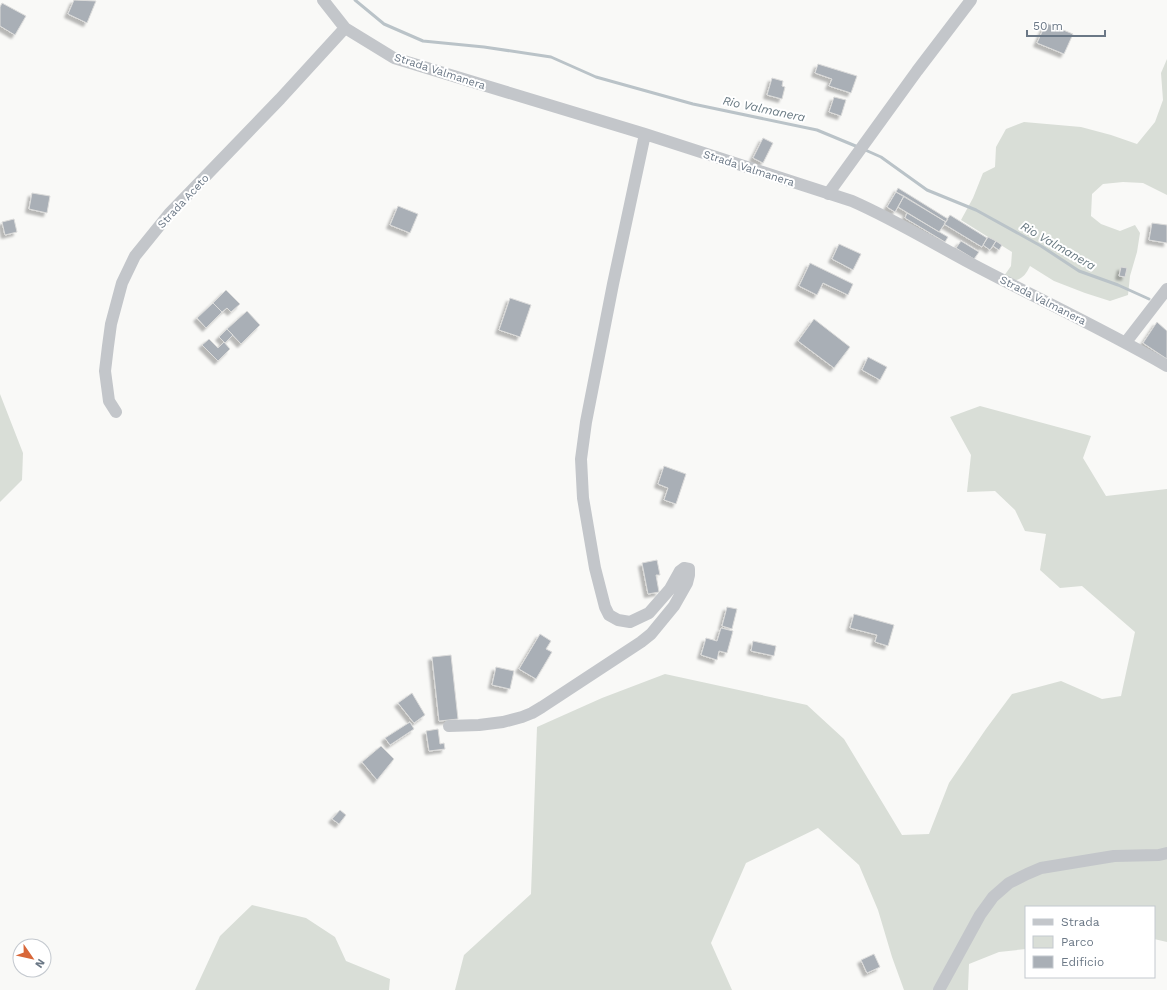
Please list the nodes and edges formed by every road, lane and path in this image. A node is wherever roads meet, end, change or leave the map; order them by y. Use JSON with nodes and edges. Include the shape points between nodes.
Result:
{"nodes":[{"id":1,"x":323,"y":0,"type":"edge"},
{"id":2,"x":971,"y":0,"type":"edge"},
{"id":3,"x":345,"y":28,"type":"junction"},
{"id":4,"x":645,"y":134,"type":"junction"},
{"id":5,"x":828,"y":194,"type":"junction"},
{"id":6,"x":1166,"y":291,"type":"edge"},
{"id":7,"x":1126,"y":342,"type":"junction"},
{"id":8,"x":1167,"y":366,"type":"edge"},
{"id":9,"x":116,"y":412,"type":"dead end"},
{"id":10,"x":449,"y":726,"type":"dead end"},
{"id":11,"x":1167,"y":853,"type":"edge"},
{"id":12,"x":939,"y":990,"type":"edge"}],
"edges":[{"from":1,"to":3,"type":"street","name":"Strada Valmanera"},
{"from":2,"to":5,"type":"street"},
{"from":3,"to":4,"type":"street","name":"Strada Valmanera","via":[[394,58]]},
{"from":3,"to":9,"type":"street","name":"Strada Aceto","via":[[169,214],[135,256],[122,283],[108,346],[105,371],[109,402]]},
{"from":4,"to":5,"type":"street","name":"Strada Valmanera"},
{"from":4,"to":10,"type":"street","via":[[586,422],[582,459],[583,498],[595,568],[609,615],[630,622],[648,613],[670,590],[684,568],[689,569],[687,583],[674,606],[646,638],[537,710],[503,722]]},
{"from":5,"to":7,"type":"street","name":"Strada Valmanera","via":[[879,213],[970,263]]},
{"from":6,"to":7,"type":"street"},
{"from":7,"to":8,"type":"street","name":"Strada Valmanera"},
{"from":11,"to":12,"type":"street","via":[[1114,856],[1042,868],[1009,883],[993,897],[980,915]]}]}
